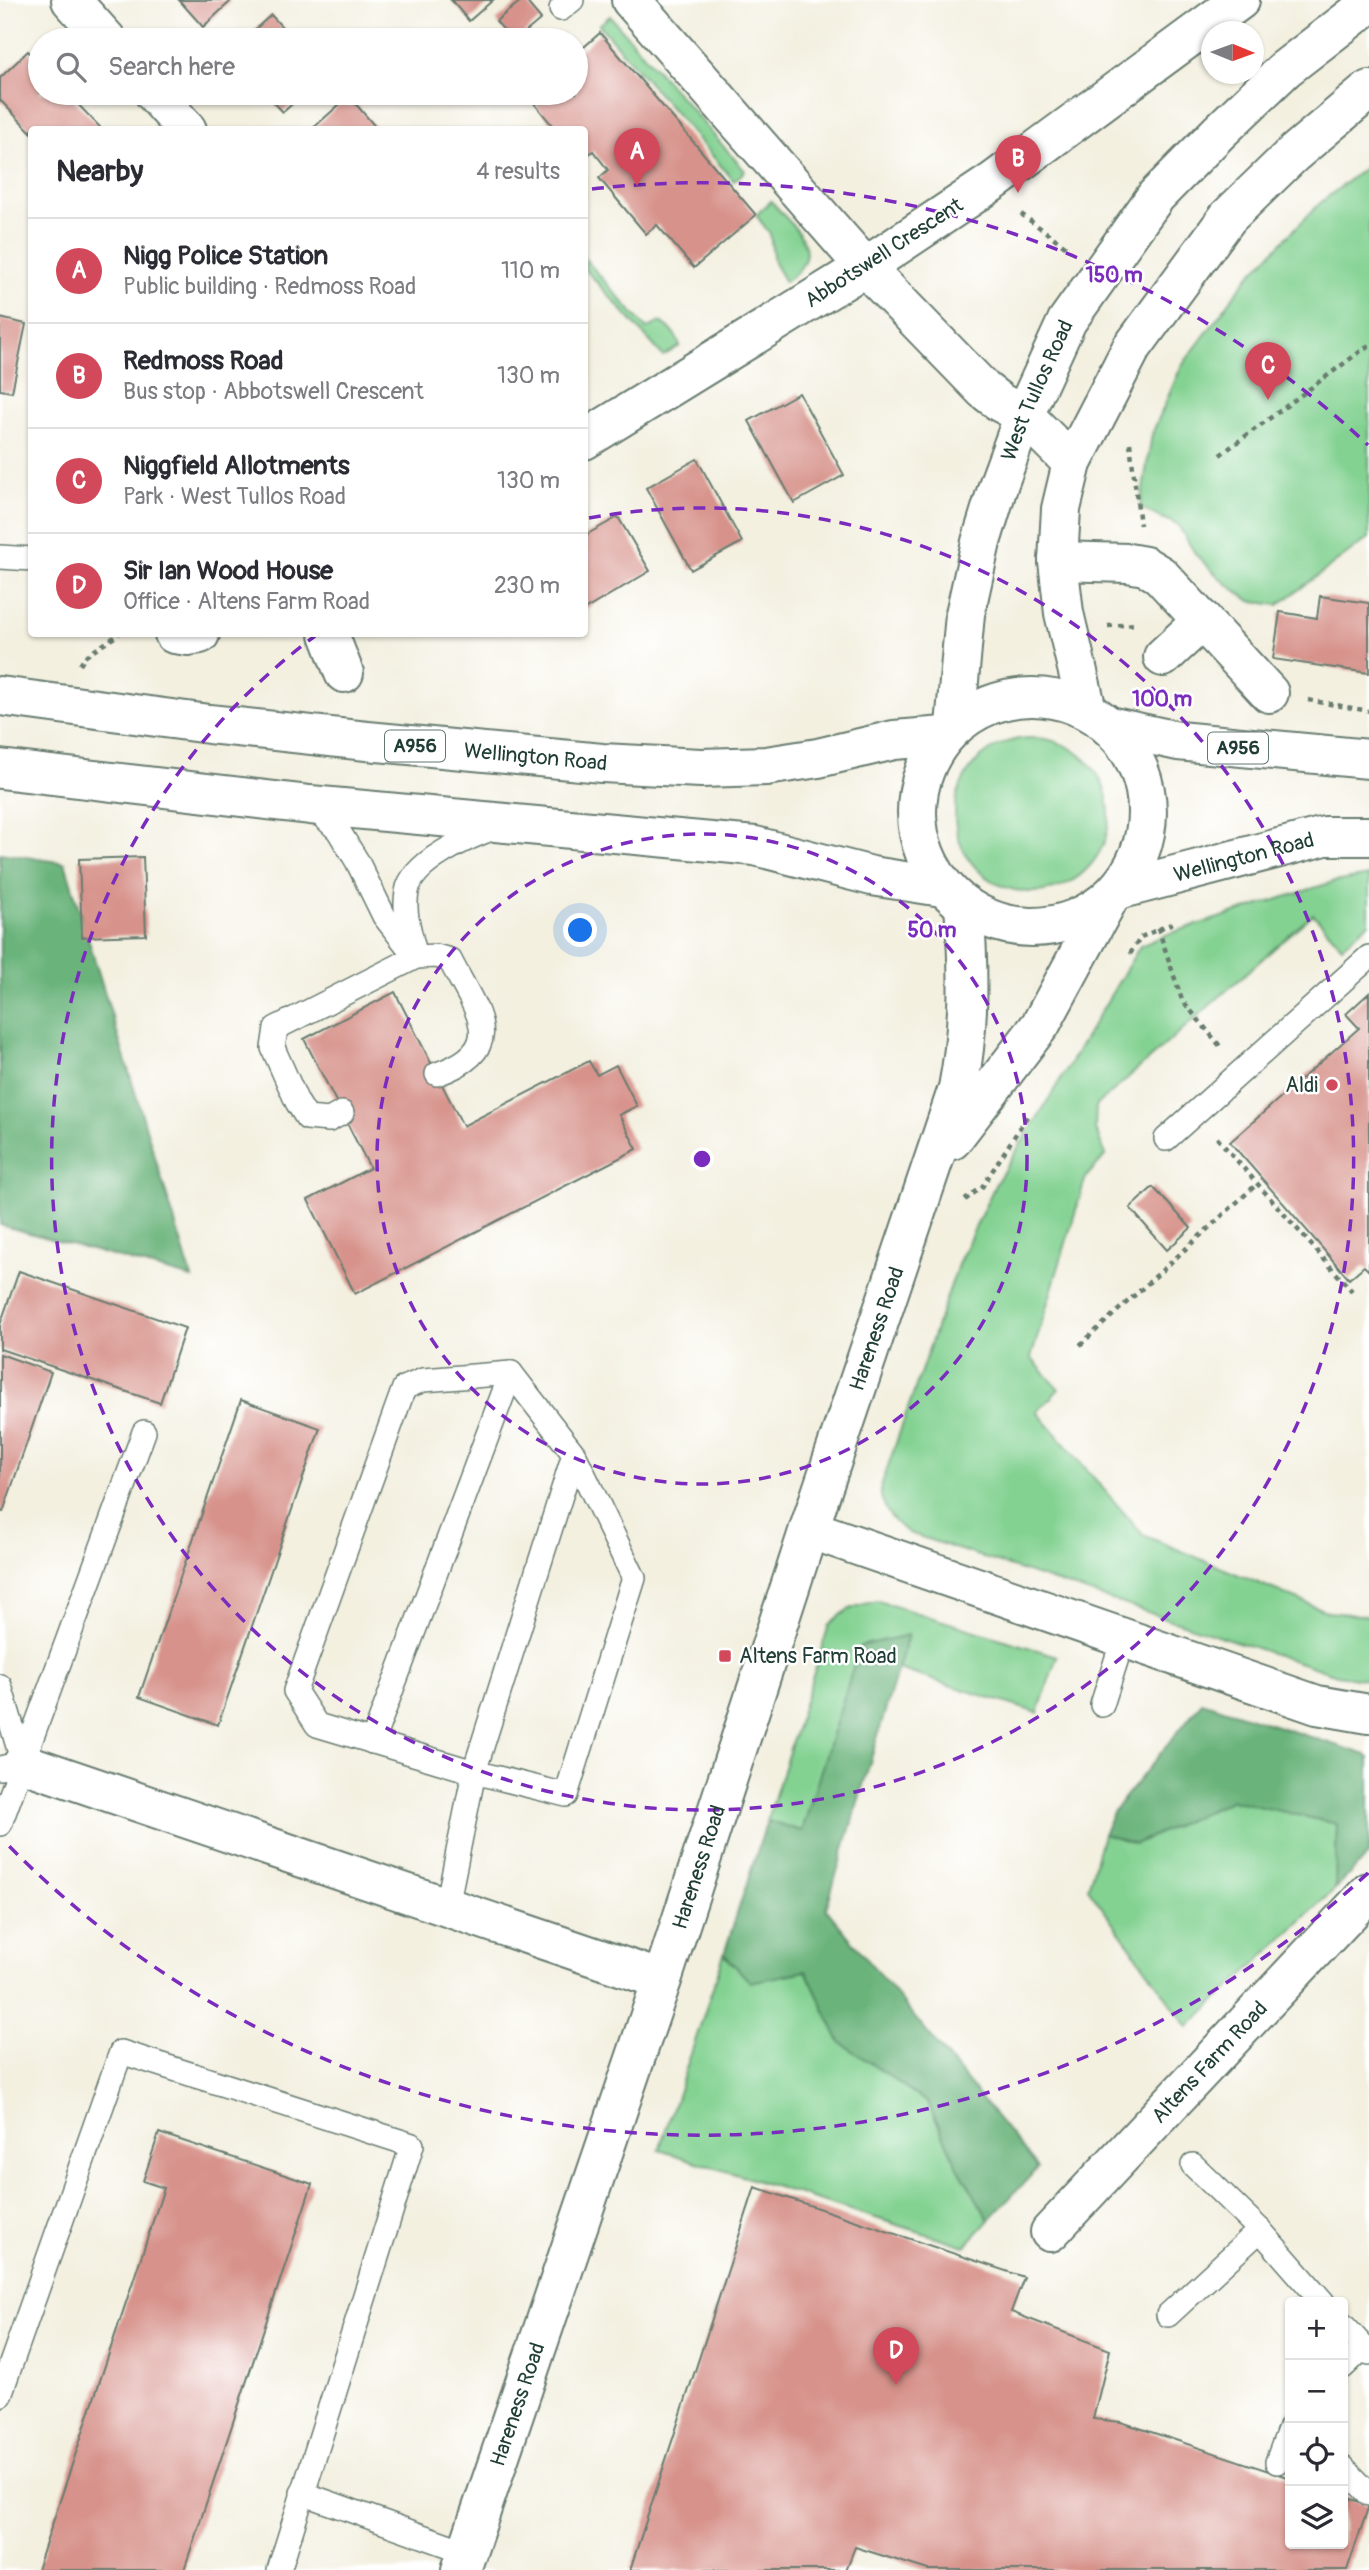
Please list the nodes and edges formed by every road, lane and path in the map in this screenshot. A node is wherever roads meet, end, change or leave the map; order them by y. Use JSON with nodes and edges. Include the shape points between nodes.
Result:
{"nodes":[{"id":1,"x":71,"y":0,"type":"edge"},
{"id":2,"x":631,"y":0,"type":"edge"},
{"id":3,"x":1240,"y":0,"type":"edge"},
{"id":4,"x":1369,"y":4,"type":"edge"},
{"id":5,"x":96,"y":28,"type":"edge"},
{"id":6,"x":1369,"y":90,"type":"edge"},
{"id":7,"x":165,"y":105,"type":"edge"},
{"id":8,"x":183,"y":126,"type":"edge"},
{"id":9,"x":994,"y":181,"type":"junction"},
{"id":10,"x":866,"y":267,"type":"junction"},
{"id":11,"x":1102,"y":271,"type":"junction"},
{"id":12,"x":1369,"y":345,"type":"edge"},
{"id":13,"x":1024,"y":415,"type":"junction"},
{"id":14,"x":1129,"y":434,"type":"dead end"},
{"id":15,"x":588,"y":438,"type":"edge"},
{"id":16,"x":1220,"y":455,"type":"dead end"},
{"id":17,"x":1072,"y":463,"type":"junction"},
{"id":18,"x":0,"y":556,"type":"edge"},
{"id":19,"x":28,"y":559,"type":"edge"},
{"id":20,"x":1058,"y":561,"type":"junction"},
{"id":21,"x":1145,"y":566,"type":"junction"},
{"id":22,"x":1064,"y":613,"type":"junction"},
{"id":23,"x":1203,"y":620,"type":"junction"},
{"id":24,"x":330,"y":637,"type":"edge"},
{"id":25,"x":1163,"y":657,"type":"dead end"},
{"id":26,"x":344,"y":673,"type":"dead end"},
{"id":27,"x":1269,"y":693,"type":"joint"},
{"id":28,"x":0,"y":696,"type":"edge"},
{"id":29,"x":1369,"y":711,"type":"edge"},
{"id":30,"x":1098,"y":718,"type":"junction"},
{"id":31,"x":950,"y":731,"type":"junction"},
{"id":32,"x":1369,"y":760,"type":"edge"},
{"id":33,"x":0,"y":769,"type":"edge"},
{"id":34,"x":310,"y":805,"type":"junction"},
{"id":35,"x":510,"y":822,"type":"junction"},
{"id":36,"x":1369,"y":836,"type":"edge"},
{"id":37,"x":1113,"y":896,"type":"junction"},
{"id":38,"x":953,"y":897,"type":"junction"},
{"id":39,"x":1181,"y":920,"type":"dead end"},
{"id":40,"x":1158,"y":928,"type":"junction"},
{"id":41,"x":416,"y":957,"type":"junction"},
{"id":42,"x":1369,"y":957,"type":"edge"},
{"id":43,"x":1127,"y":959,"type":"dead end"},
{"id":44,"x":1241,"y":1070,"type":"junction"},
{"id":45,"x":437,"y":1074,"type":"dead end"},
{"id":46,"x":1033,"y":1107,"type":"dead end"},
{"id":47,"x":342,"y":1113,"type":"dead end"},
{"id":48,"x":1224,"y":1128,"type":"dead end"},
{"id":49,"x":1166,"y":1139,"type":"dead end"},
{"id":50,"x":933,"y":1164,"type":"junction"},
{"id":51,"x":1257,"y":1184,"type":"junction"},
{"id":52,"x":961,"y":1203,"type":"dead end"},
{"id":53,"x":1352,"y":1291,"type":"dead end"},
{"id":54,"x":1080,"y":1345,"type":"dead end"},
{"id":55,"x":510,"y":1373,"type":"junction"},
{"id":56,"x":144,"y":1432,"type":"dead end"},
{"id":57,"x":574,"y":1454,"type":"junction"},
{"id":58,"x":809,"y":1529,"type":"junction"},
{"id":59,"x":1123,"y":1640,"type":"junction"},
{"id":60,"x":0,"y":1686,"type":"edge"},
{"id":61,"x":1102,"y":1705,"type":"dead end"},
{"id":62,"x":1369,"y":1714,"type":"edge"},
{"id":63,"x":372,"y":1742,"type":"junction"},
{"id":64,"x":12,"y":1766,"type":"edge"},
{"id":65,"x":474,"y":1772,"type":"junction"},
{"id":66,"x":0,"y":1824,"type":"edge"},
{"id":67,"x":1369,"y":1892,"type":"edge"},
{"id":68,"x":447,"y":1906,"type":"junction"},
{"id":69,"x":662,"y":1980,"type":"junction"},
{"id":70,"x":1193,"y":2165,"type":"dead end"},
{"id":71,"x":1260,"y":2230,"type":"junction"},
{"id":72,"x":1050,"y":2232,"type":"dead end"},
{"id":73,"x":1319,"y":2297,"type":"edge"},
{"id":74,"x":1168,"y":2315,"type":"dead end"},
{"id":75,"x":1348,"y":2331,"type":"edge"},
{"id":76,"x":1366,"y":2351,"type":"edge"},
{"id":77,"x":1348,"y":2364,"type":"edge"},
{"id":78,"x":0,"y":2395,"type":"edge"},
{"id":79,"x":1285,"y":2440,"type":"edge"},
{"id":80,"x":1277,"y":2462,"type":"dead end"},
{"id":81,"x":1348,"y":2472,"type":"edge"},
{"id":82,"x":302,"y":2493,"type":"junction"},
{"id":83,"x":1369,"y":2494,"type":"edge"},
{"id":84,"x":464,"y":2561,"type":"edge"},
{"id":85,"x":279,"y":2570,"type":"edge"}],
"edges":[{"from":1,"to":5,"type":"main road"},
{"from":2,"to":10,"type":"main road"},
{"from":3,"to":9,"type":"main road","name":"Abbotswell Crescent"},
{"from":4,"to":11,"type":"main road","name":"West Tullos Road","via":[[1285,69],[1219,132],[1156,196]]},
{"from":6,"to":17,"type":"main road","via":[[1228,216],[1131,349]]},
{"from":7,"to":8,"type":"main road"},
{"from":9,"to":10,"type":"main road","name":"Abbotswell Crescent"},
{"from":9,"to":11,"type":"path","via":[[1024,218]]},
{"from":10,"to":13,"type":"main road","via":[[984,390]]},
{"from":10,"to":15,"type":"main road","name":"Abbotswell Crescent"},
{"from":11,"to":13,"type":"main road","name":"West Tullos Road","via":[[1068,321]]},
{"from":12,"to":16,"type":"path"},
{"from":13,"to":17,"type":"main road"},
{"from":13,"to":31,"type":"main road","name":"West Tullos Road","via":[[981,542],[965,614]]},
{"from":14,"to":21,"type":"path"},
{"from":17,"to":20,"type":"main road","via":[[1061,509]]},
{"from":18,"to":19,"type":"lane"},
{"from":20,"to":21,"type":"main road"},
{"from":20,"to":22,"type":"main road"},
{"from":21,"to":23,"type":"main road","via":[[1160,575]]},
{"from":22,"to":23,"type":"path","via":[[1106,626]]},
{"from":22,"to":30,"type":"main road"},
{"from":23,"to":25,"type":"main road"},
{"from":23,"to":27,"type":"main road"},
{"from":24,"to":26,"type":"main road"},
{"from":27,"to":29,"type":"path"},
{"from":28,"to":31,"type":"main road","name":"Wellington Road","number":"A956","via":[[367,741],[701,768],[766,766]]},
{"from":30,"to":31,"type":"main road","number":"A956","via":[[1054,698],[1018,697],[985,706]]},
{"from":30,"to":32,"type":"main road","number":"A956","via":[[1178,741]]},
{"from":30,"to":37,"type":"main road","number":"A956","via":[[1129,748],[1143,775],[1148,806],[1146,836],[1136,865]]},
{"from":31,"to":38,"type":"main road","number":"A956","via":[[924,771],[916,811],[923,851]]},
{"from":33,"to":34,"type":"main road","number":"A956"},
{"from":34,"to":35,"type":"main road","number":"A956"},
{"from":34,"to":41,"type":"lane","via":[[338,830],[384,916]]},
{"from":35,"to":38,"type":"main road","number":"A956","via":[[755,846]]},
{"from":35,"to":41,"type":"lane","via":[[433,858],[416,874],[407,890],[406,916]]},
{"from":36,"to":37,"type":"main road","name":"Wellington Road","number":"A956","via":[[1325,836]]},
{"from":37,"to":38,"type":"main road","number":"A956","via":[[1074,921],[1036,929],[1000,923]]},
{"from":37,"to":50,"type":"main road","name":"Hareness Road","via":[[1041,1024]]},
{"from":38,"to":50,"type":"main road","name":"Hareness Road","via":[[968,961],[967,1043],[958,1088]]},
{"from":39,"to":40,"type":"path"},
{"from":40,"to":43,"type":"path","via":[[1141,937]]},
{"from":40,"to":44,"type":"path","via":[[1182,1000]]},
{"from":41,"to":45,"type":"lane","via":[[450,960],[482,1025],[481,1043],[472,1056]]},
{"from":41,"to":47,"type":"lane","via":[[276,1028],[273,1048],[307,1118],[329,1120]]},
{"from":42,"to":44,"type":"lane"},
{"from":44,"to":49,"type":"lane"},
{"from":46,"to":52,"type":"path","via":[[982,1188]]},
{"from":48,"to":51,"type":"path","via":[[1215,1136]]},
{"from":50,"to":58,"type":"main road","name":"Hareness Road"},
{"from":51,"to":53,"type":"path"},
{"from":51,"to":54,"type":"path"},
{"from":55,"to":57,"type":"lane"},
{"from":55,"to":63,"type":"lane"},
{"from":55,"to":63,"type":"lane","via":[[424,1380],[404,1388],[295,1691],[317,1725]]},
{"from":56,"to":64,"type":"lane"},
{"from":57,"to":65,"type":"lane"},
{"from":57,"to":65,"type":"lane","via":[[634,1578],[566,1795]]},
{"from":58,"to":59,"type":"main road"},
{"from":58,"to":69,"type":"main road","name":"Hareness Road"},
{"from":59,"to":61,"type":"lane"},
{"from":59,"to":62,"type":"main road","via":[[1317,1705]]},
{"from":60,"to":64,"type":"lane"},
{"from":63,"to":65,"type":"lane"},
{"from":64,"to":66,"type":"lane"},
{"from":64,"to":68,"type":"main road"},
{"from":65,"to":68,"type":"lane"},
{"from":67,"to":72,"type":"main road","name":"Altens Farm Road"},
{"from":68,"to":69,"type":"main road"},
{"from":69,"to":84,"type":"main road","name":"Hareness Road"},
{"from":70,"to":71,"type":"lane"},
{"from":71,"to":73,"type":"lane"},
{"from":71,"to":74,"type":"lane"},
{"from":75,"to":76,"type":"lane"},
{"from":76,"to":77,"type":"lane"},
{"from":78,"to":82,"type":"lane","via":[[121,2052],[412,2145]]},
{"from":79,"to":80,"type":"lane"},
{"from":81,"to":83,"type":"lane"},
{"from":82,"to":84,"type":"lane"},
{"from":82,"to":85,"type":"lane"}]}
